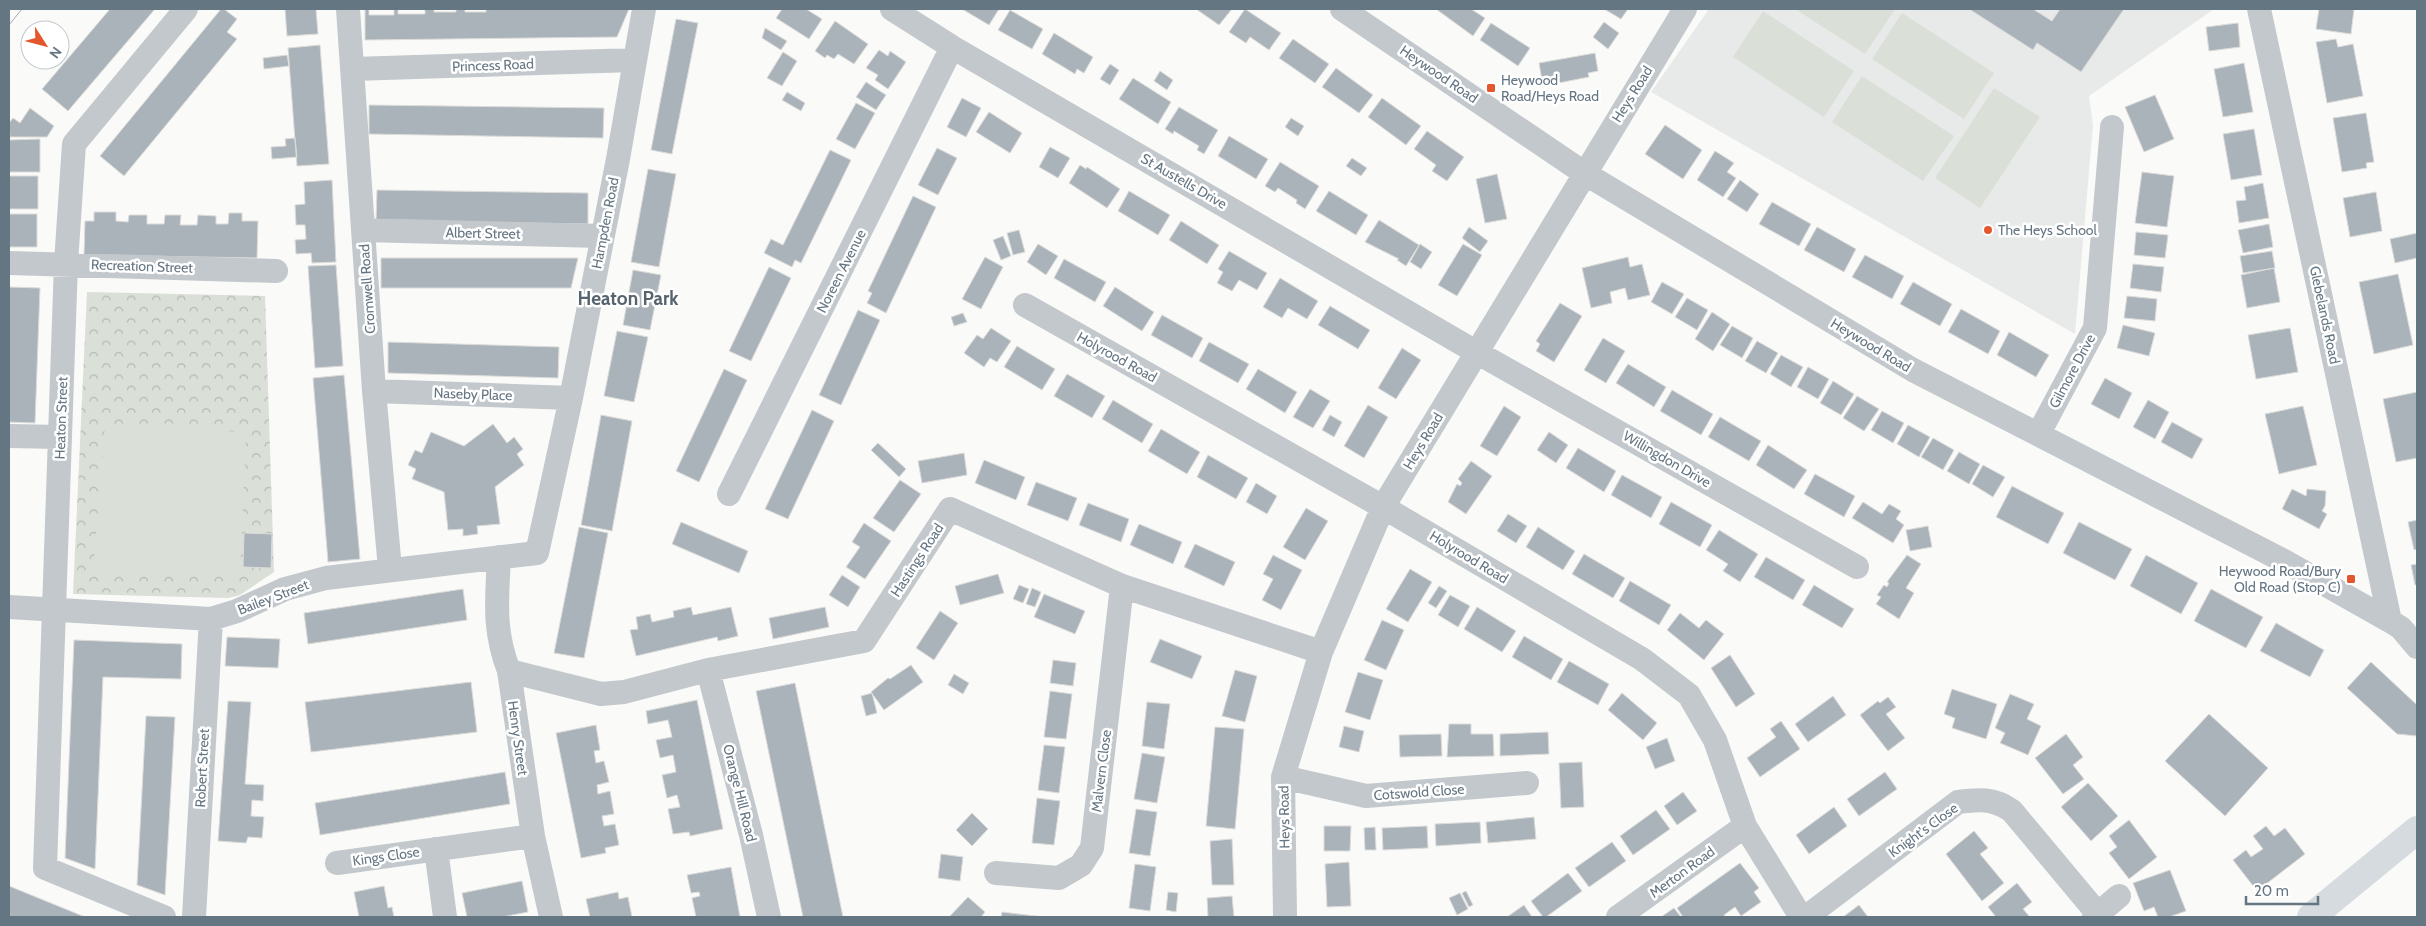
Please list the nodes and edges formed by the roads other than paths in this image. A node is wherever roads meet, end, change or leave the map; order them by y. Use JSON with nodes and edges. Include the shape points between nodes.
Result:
{"nodes":[{"id":1,"x":186,"y":9,"type":"edge"},
{"id":2,"x":348,"y":9,"type":"edge"},
{"id":3,"x":644,"y":9,"type":"edge"},
{"id":4,"x":892,"y":9,"type":"edge"},
{"id":5,"x":1342,"y":9,"type":"edge"},
{"id":6,"x":1685,"y":9,"type":"edge"},
{"id":7,"x":2260,"y":9,"type":"edge"},
{"id":8,"x":952,"y":47,"type":"junction"},
{"id":9,"x":634,"y":60,"type":"junction"},
{"id":10,"x":353,"y":69,"type":"junction"},
{"id":11,"x":2112,"y":127,"type":"dead end"},
{"id":12,"x":1584,"y":173,"type":"junction"},
{"id":13,"x":363,"y":230,"type":"junction"},
{"id":14,"x":602,"y":236,"type":"junction"},
{"id":15,"x":9,"y":263,"type":"edge"},
{"id":16,"x":66,"y":263,"type":"junction"},
{"id":17,"x":276,"y":271,"type":"dead end"},
{"id":18,"x":1025,"y":305,"type":"dead end"},
{"id":19,"x":1476,"y":352,"type":"junction"},
{"id":20,"x":374,"y":391,"type":"junction"},
{"id":21,"x":571,"y":398,"type":"junction"},
{"id":22,"x":2039,"y":433,"type":"junction"},
{"id":23,"x":9,"y":436,"type":"edge"},
{"id":24,"x":60,"y":437,"type":"junction"},
{"id":25,"x":729,"y":494,"type":"dead end"},
{"id":26,"x":1384,"y":507,"type":"junction"},
{"id":27,"x":537,"y":553,"type":"joint"},
{"id":28,"x":499,"y":557,"type":"junction"},
{"id":29,"x":1857,"y":567,"type":"dead end"},
{"id":30,"x":390,"y":570,"type":"junction"},
{"id":31,"x":1122,"y":586,"type":"junction"},
{"id":32,"x":9,"y":607,"type":"edge"},
{"id":33,"x":54,"y":608,"type":"junction"},
{"id":34,"x":211,"y":619,"type":"junction"},
{"id":35,"x":2390,"y":621,"type":"junction"},
{"id":36,"x":2417,"y":647,"type":"edge"},
{"id":37,"x":1321,"y":652,"type":"junction"},
{"id":38,"x":708,"y":670,"type":"junction"},
{"id":39,"x":509,"y":671,"type":"junction"},
{"id":40,"x":1283,"y":777,"type":"junction"},
{"id":41,"x":1527,"y":783,"type":"dead end"},
{"id":42,"x":1745,"y":826,"type":"junction"},
{"id":43,"x":2417,"y":830,"type":"edge"},
{"id":44,"x":533,"y":836,"type":"junction"},
{"id":45,"x":436,"y":850,"type":"junction"},
{"id":46,"x":337,"y":863,"type":"dead end"},
{"id":47,"x":996,"y":873,"type":"dead end"},
{"id":48,"x":2119,"y":896,"type":"dead end"},
{"id":49,"x":2096,"y":916,"type":"edge"},
{"id":50,"x":164,"y":917,"type":"edge"},
{"id":51,"x":194,"y":917,"type":"edge"},
{"id":52,"x":445,"y":917,"type":"edge"},
{"id":53,"x":551,"y":917,"type":"edge"},
{"id":54,"x":769,"y":917,"type":"edge"},
{"id":55,"x":1285,"y":917,"type":"edge"},
{"id":56,"x":1618,"y":917,"type":"edge"},
{"id":57,"x":1800,"y":917,"type":"edge"},
{"id":58,"x":1806,"y":917,"type":"edge"},
{"id":59,"x":2311,"y":917,"type":"edge"}],
"edges":[{"from":1,"to":16,"type":"street","name":"Heaton Street","via":[[74,144]]},
{"from":2,"to":10,"type":"street","name":"Cromwell Road"},
{"from":3,"to":9,"type":"street","name":"Hampden Road"},
{"from":4,"to":8,"type":"street","name":"St Austells Drive"},
{"from":5,"to":12,"type":"street","name":"Heywood Road"},
{"from":6,"to":12,"type":"street","name":"Heys Road"},
{"from":7,"to":35,"type":"street","name":"Glebelands Road"},
{"from":8,"to":19,"type":"street","name":"St Austells Drive"},
{"from":8,"to":25,"type":"street","name":"Noreen Avenue"},
{"from":9,"to":10,"type":"street","name":"Princess Road"},
{"from":9,"to":14,"type":"street","name":"Hampden Road"},
{"from":10,"to":13,"type":"street","name":"Cromwell Road"},
{"from":11,"to":22,"type":"street","name":"Gilmore Drive","via":[[2096,328]]},
{"from":12,"to":19,"type":"street","name":"Heys Road"},
{"from":12,"to":22,"type":"street","name":"Heywood Road","via":[[1913,370]]},
{"from":13,"to":14,"type":"street","name":"Albert Street"},
{"from":13,"to":20,"type":"street","name":"Cromwell Road"},
{"from":14,"to":21,"type":"street","name":"Hampden Road"},
{"from":15,"to":16,"type":"street","name":"Recreation Street"},
{"from":16,"to":17,"type":"street","name":"Recreation Street"},
{"from":16,"to":24,"type":"street","name":"Heaton Street"},
{"from":18,"to":26,"type":"street","name":"Holyrood Road"},
{"from":19,"to":26,"type":"street","name":"Heys Road"},
{"from":19,"to":29,"type":"street","name":"Willingdon Drive"},
{"from":20,"to":21,"type":"street","name":"Naseby Place"},
{"from":20,"to":30,"type":"street","name":"Cromwell Road"},
{"from":21,"to":27,"type":"street","name":"Hampden Road"},
{"from":22,"to":35,"type":"street","name":"Heywood Road","via":[[2284,561]]},
{"from":23,"to":24,"type":"street"},
{"from":24,"to":33,"type":"street","name":"Heaton Street"},
{"from":26,"to":37,"type":"street","name":"Heys Road"},
{"from":26,"to":42,"type":"street","name":"Holyrood Road","via":[[1642,659],[1690,695],[1715,740]]},
{"from":27,"to":28,"type":"street","name":"Bailey Street"},
{"from":28,"to":30,"type":"street","name":"Bailey Street"},
{"from":28,"to":39,"type":"street","name":"Henry Street","via":[[496,619],[500,648]]},
{"from":30,"to":34,"type":"street","name":"Bailey Street","via":[[326,578]]},
{"from":31,"to":37,"type":"street","name":"Hastings Road"},
{"from":31,"to":38,"type":"street","name":"Hastings Road","via":[[950,509],[864,641]]},
{"from":31,"to":47,"type":"street","name":"Malvern Close","via":[[1092,848],[1081,865],[1059,878]]},
{"from":32,"to":33,"type":"street","name":"Bailey Street"},
{"from":33,"to":34,"type":"street","name":"Bailey Street"},
{"from":33,"to":50,"type":"street","name":"Heaton Street","via":[[45,868]]},
{"from":34,"to":51,"type":"street","name":"Robert Street"},
{"from":35,"to":36,"type":"street","name":"Heywood Road"},
{"from":37,"to":40,"type":"street","name":"Heys Road"},
{"from":38,"to":39,"type":"street","name":"Hastings Road","via":[[624,692],[601,694]]},
{"from":38,"to":54,"type":"street","name":"Orange Hill Road"},
{"from":39,"to":44,"type":"street","name":"Henry Street"},
{"from":40,"to":41,"type":"street","name":"Cotswold Close","via":[[1366,796]]},
{"from":40,"to":55,"type":"street","name":"Heys Road"},
{"from":42,"to":56,"type":"street","name":"Merton Road"},
{"from":42,"to":57,"type":"street","name":"Holyrood Road"},
{"from":43,"to":59,"type":"main road"},
{"from":44,"to":45,"type":"street","name":"Kings Close"},
{"from":44,"to":53,"type":"street","name":"Henry Street"},
{"from":45,"to":46,"type":"street","name":"Kings Close"},
{"from":45,"to":52,"type":"street","name":"Kings Close"},
{"from":48,"to":49,"type":"street","name":"Knight's Close"},
{"from":49,"to":58,"type":"street","name":"Knight's Close","via":[[2012,811],[2001,803],[1980,798],[1958,802]]}]}
